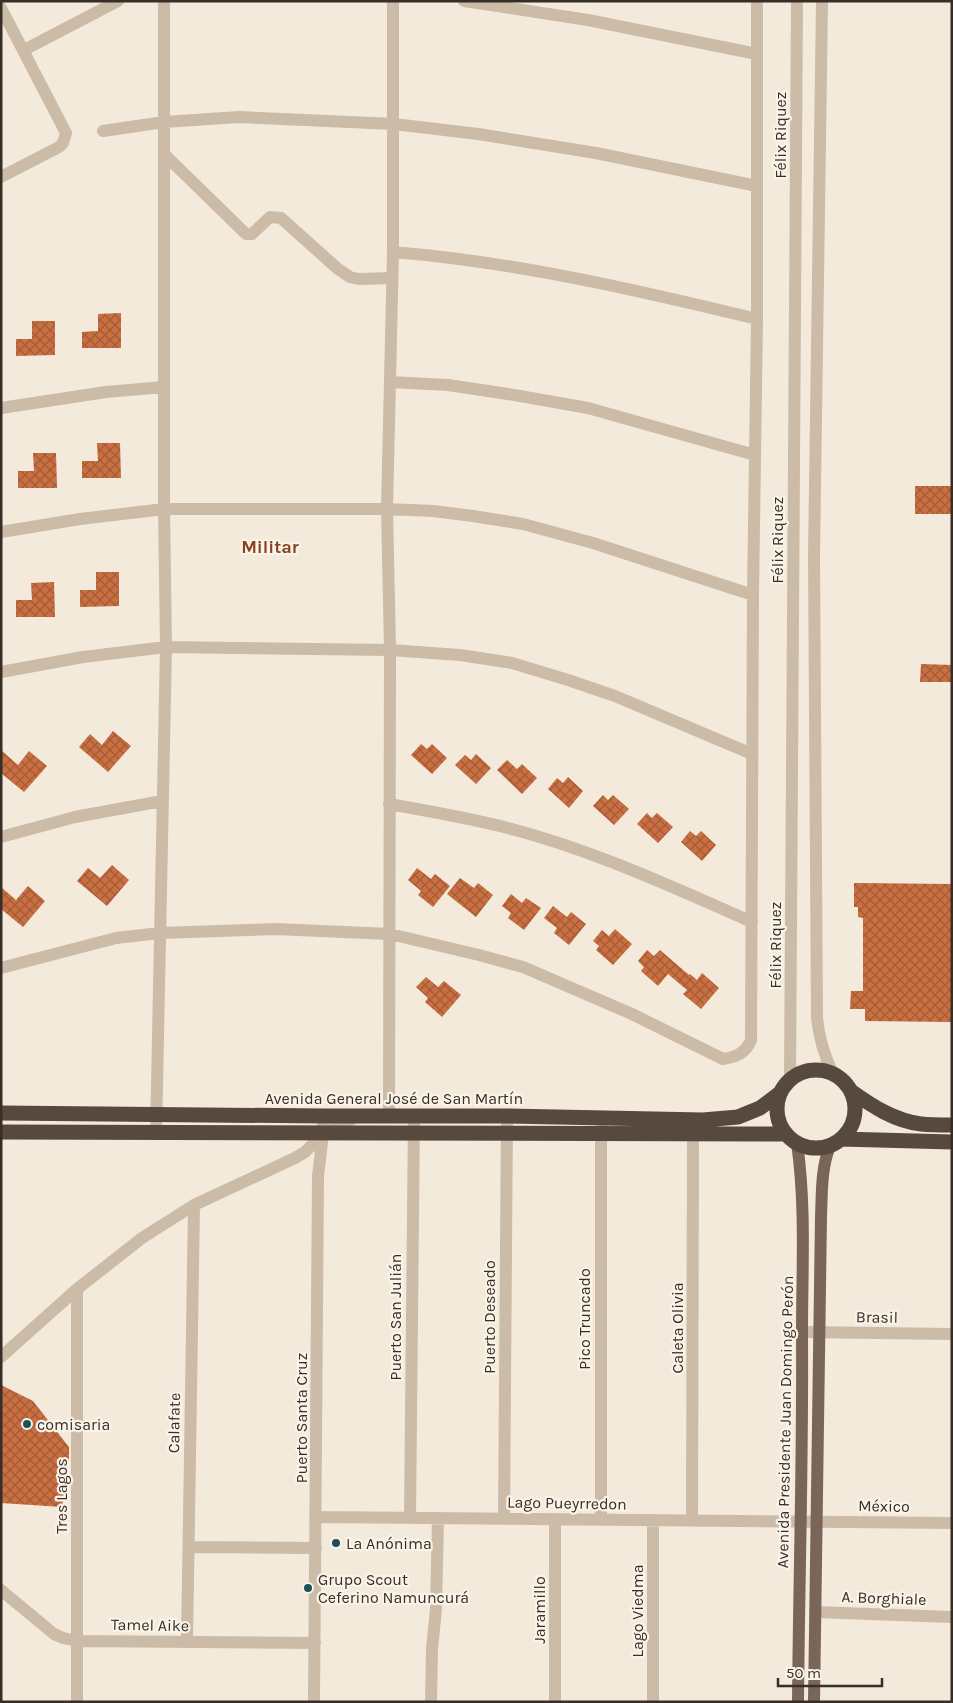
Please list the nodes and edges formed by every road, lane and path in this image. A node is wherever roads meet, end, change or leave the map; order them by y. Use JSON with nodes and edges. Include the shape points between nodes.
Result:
{"nodes":[{"id":1,"x":118,"y":1,"type":"edge"},
{"id":2,"x":164,"y":1,"type":"edge"},
{"id":3,"x":393,"y":1,"type":"edge"},
{"id":4,"x":464,"y":1,"type":"edge"},
{"id":5,"x":757,"y":1,"type":"edge"},
{"id":6,"x":797,"y":1,"type":"edge"},
{"id":7,"x":822,"y":1,"type":"edge"},
{"id":8,"x":1,"y":8,"type":"edge"},
{"id":9,"x":24,"y":50,"type":"junction"},
{"id":10,"x":757,"y":54,"type":"junction"},
{"id":11,"x":164,"y":122,"type":"junction"},
{"id":12,"x":394,"y":124,"type":"junction"},
{"id":13,"x":103,"y":131,"type":"dead end"},
{"id":14,"x":164,"y":154,"type":"junction"},
{"id":15,"x":1,"y":177,"type":"edge"},
{"id":16,"x":757,"y":186,"type":"junction"},
{"id":17,"x":393,"y":252,"type":"junction"},
{"id":18,"x":392,"y":278,"type":"junction"},
{"id":19,"x":757,"y":319,"type":"junction"},
{"id":20,"x":390,"y":382,"type":"junction"},
{"id":21,"x":164,"y":387,"type":"junction"},
{"id":22,"x":1,"y":408,"type":"edge"},
{"id":23,"x":755,"y":455,"type":"junction"},
{"id":24,"x":164,"y":509,"type":"junction"},
{"id":25,"x":387,"y":509,"type":"junction"},
{"id":26,"x":1,"y":532,"type":"edge"},
{"id":27,"x":753,"y":595,"type":"junction"},
{"id":28,"x":166,"y":647,"type":"junction"},
{"id":29,"x":390,"y":650,"type":"junction"},
{"id":30,"x":1,"y":672,"type":"edge"},
{"id":31,"x":752,"y":754,"type":"junction"},
{"id":32,"x":162,"y":801,"type":"junction"},
{"id":33,"x":390,"y":804,"type":"junction"},
{"id":34,"x":1,"y":837,"type":"edge"},
{"id":35,"x":752,"y":922,"type":"junction"},
{"id":36,"x":160,"y":933,"type":"junction"},
{"id":37,"x":390,"y":934,"type":"junction"},
{"id":38,"x":1,"y":968,"type":"edge"},
{"id":39,"x":833,"y":1074,"type":"junction"},
{"id":40,"x":790,"y":1079,"type":"junction"},
{"id":41,"x":851,"y":1091,"type":"junction"},
{"id":42,"x":780,"y":1093,"type":"junction"},
{"id":43,"x":1,"y":1113,"type":"edge"},
{"id":44,"x":156,"y":1114,"type":"junction"},
{"id":45,"x":388,"y":1115,"type":"junction"},
{"id":46,"x":323,"y":1116,"type":"junction"},
{"id":47,"x":358,"y":1116,"type":"junction"},
{"id":48,"x":414,"y":1116,"type":"junction"},
{"id":49,"x":507,"y":1116,"type":"junction"},
{"id":50,"x":603,"y":1118,"type":"junction"},
{"id":51,"x":952,"y":1125,"type":"edge"},
{"id":52,"x":1,"y":1132,"type":"edge"},
{"id":53,"x":413,"y":1133,"type":"junction"},
{"id":54,"x":156,"y":1134,"type":"junction"},
{"id":55,"x":323,"y":1134,"type":"junction"},
{"id":56,"x":506,"y":1134,"type":"junction"},
{"id":57,"x":601,"y":1134,"type":"junction"},
{"id":58,"x":693,"y":1135,"type":"junction"},
{"id":59,"x":791,"y":1139,"type":"junction"},
{"id":60,"x":952,"y":1142,"type":"edge"},
{"id":61,"x":835,"y":1143,"type":"junction"},
{"id":62,"x":194,"y":1205,"type":"junction"},
{"id":63,"x":77,"y":1289,"type":"junction"},
{"id":64,"x":802,"y":1332,"type":"junction"},
{"id":65,"x":819,"y":1332,"type":"junction"},
{"id":66,"x":952,"y":1334,"type":"edge"},
{"id":67,"x":1,"y":1357,"type":"edge"},
{"id":68,"x":317,"y":1517,"type":"junction"},
{"id":69,"x":410,"y":1518,"type":"junction"},
{"id":70,"x":438,"y":1518,"type":"junction"},
{"id":71,"x":504,"y":1519,"type":"junction"},
{"id":72,"x":555,"y":1519,"type":"junction"},
{"id":73,"x":601,"y":1520,"type":"junction"},
{"id":74,"x":653,"y":1520,"type":"junction"},
{"id":75,"x":692,"y":1521,"type":"junction"},
{"id":76,"x":800,"y":1522,"type":"junction"},
{"id":77,"x":816,"y":1522,"type":"junction"},
{"id":78,"x":952,"y":1523,"type":"edge"},
{"id":79,"x":188,"y":1547,"type":"junction"},
{"id":80,"x":316,"y":1548,"type":"junction"},
{"id":81,"x":1,"y":1590,"type":"edge"},
{"id":82,"x":815,"y":1612,"type":"junction"},
{"id":83,"x":952,"y":1617,"type":"edge"},
{"id":84,"x":77,"y":1641,"type":"junction"},
{"id":85,"x":187,"y":1642,"type":"junction"},
{"id":86,"x":315,"y":1643,"type":"junction"},
{"id":87,"x":77,"y":1702,"type":"edge"},
{"id":88,"x":314,"y":1702,"type":"edge"},
{"id":89,"x":431,"y":1702,"type":"edge"},
{"id":90,"x":555,"y":1702,"type":"edge"},
{"id":91,"x":653,"y":1702,"type":"edge"},
{"id":92,"x":798,"y":1702,"type":"edge"},
{"id":93,"x":814,"y":1702,"type":"edge"}],
"edges":[{"from":1,"to":9,"type":"street"},
{"from":2,"to":11,"type":"street"},
{"from":3,"to":12,"type":"street"},
{"from":4,"to":10,"type":"street","via":[[588,20]]},
{"from":5,"to":10,"type":"street"},
{"from":6,"to":40,"type":"street","name":"Félix Riquez"},
{"from":7,"to":39,"type":"street","via":[[814,556],[817,1018],[820,1040]]},
{"from":8,"to":9,"type":"street"},
{"from":9,"to":15,"type":"street","via":[[64,129],[65,139],[59,147]]},
{"from":10,"to":16,"type":"street"},
{"from":11,"to":12,"type":"street","via":[[239,117]]},
{"from":11,"to":13,"type":"street"},
{"from":11,"to":14,"type":"street"},
{"from":12,"to":16,"type":"street","via":[[596,153]]},
{"from":12,"to":17,"type":"street"},
{"from":14,"to":18,"type":"street","via":[[246,234],[252,234],[270,217],[281,218],[350,277]]},
{"from":14,"to":21,"type":"street"},
{"from":16,"to":19,"type":"street"},
{"from":17,"to":18,"type":"street"},
{"from":17,"to":19,"type":"street","via":[[441,256],[584,280]]},
{"from":18,"to":20,"type":"street"},
{"from":19,"to":23,"type":"street"},
{"from":20,"to":23,"type":"street","via":[[448,385],[588,408]]},
{"from":20,"to":25,"type":"street"},
{"from":21,"to":22,"type":"street"},
{"from":21,"to":24,"type":"street"},
{"from":23,"to":27,"type":"street"},
{"from":24,"to":25,"type":"street"},
{"from":24,"to":26,"type":"street"},
{"from":24,"to":28,"type":"street"},
{"from":25,"to":27,"type":"street","via":[[441,512],[523,524]]},
{"from":25,"to":29,"type":"street"},
{"from":27,"to":31,"type":"street"},
{"from":28,"to":29,"type":"street"},
{"from":28,"to":30,"type":"street","via":[[82,657]]},
{"from":28,"to":32,"type":"street"},
{"from":29,"to":31,"type":"street","via":[[512,663],[615,696]]},
{"from":29,"to":33,"type":"street"},
{"from":31,"to":35,"type":"street"},
{"from":32,"to":34,"type":"street","via":[[75,817]]},
{"from":32,"to":36,"type":"street"},
{"from":33,"to":35,"type":"street","via":[[509,828],[577,849],[632,869]]},
{"from":33,"to":37,"type":"street"},
{"from":35,"to":37,"type":"street","via":[[751,1040],[742,1053],[723,1059],[632,1014],[523,967]]},
{"from":36,"to":37,"type":"street","via":[[274,929]]},
{"from":36,"to":38,"type":"street","via":[[116,938]]},
{"from":36,"to":44,"type":"street"},
{"from":37,"to":45,"type":"street"},
{"from":39,"to":40,"type":"highway","via":[[808,1070]]},
{"from":39,"to":41,"type":"highway"},
{"from":40,"to":42,"type":"highway","name":"Avenida General José de San Martín"},
{"from":41,"to":51,"type":"highway","via":[[872,1106],[902,1120]]},
{"from":41,"to":61,"type":"highway","via":[[854,1117],[850,1129]]},
{"from":42,"to":50,"type":"highway","name":"Avenida General José de San Martín","via":[[760,1108],[725,1119]]},
{"from":42,"to":59,"type":"highway","via":[[777,1114],[780,1125]]},
{"from":43,"to":44,"type":"highway","name":"Avenida General José de San Martín"},
{"from":44,"to":46,"type":"highway","name":"Avenida General José de San Martín"},
{"from":44,"to":54,"type":"street"},
{"from":45,"to":47,"type":"highway","name":"Avenida General José de San Martín"},
{"from":45,"to":48,"type":"highway","name":"Avenida General José de San Martín"},
{"from":46,"to":47,"type":"highway","name":"Avenida General José de San Martín"},
{"from":46,"to":55,"type":"street","name":"Puerto Santa Cruz"},
{"from":47,"to":55,"type":"street"},
{"from":48,"to":49,"type":"highway","name":"Avenida General José de San Martín"},
{"from":48,"to":53,"type":"street","name":"Puerto San Julián"},
{"from":49,"to":50,"type":"highway","name":"Avenida General José de San Martín"},
{"from":49,"to":56,"type":"street","name":"Puerto Deseado"},
{"from":50,"to":57,"type":"street","name":"Pico Truncado"},
{"from":52,"to":54,"type":"highway"},
{"from":53,"to":55,"type":"highway"},
{"from":53,"to":56,"type":"highway"},
{"from":53,"to":69,"type":"street","name":"Puerto San Julián"},
{"from":54,"to":55,"type":"highway"},
{"from":55,"to":62,"type":"street","via":[[295,1158]]},
{"from":55,"to":68,"type":"street","name":"Puerto Santa Cruz","via":[[318,1176]]},
{"from":56,"to":57,"type":"highway"},
{"from":56,"to":71,"type":"street","name":"Puerto Deseado"},
{"from":57,"to":58,"type":"highway"},
{"from":57,"to":73,"type":"street","name":"Pico Truncado"},
{"from":58,"to":59,"type":"highway"},
{"from":58,"to":75,"type":"street","name":"Caleta Olivia"},
{"from":59,"to":61,"type":"highway","via":[[813,1148]]},
{"from":59,"to":64,"type":"main road","name":"Avenida Presidente Juan Domingo Perón","via":[[801,1172]]},
{"from":60,"to":61,"type":"highway"},
{"from":61,"to":65,"type":"main road","name":"Avenida Presidente Juan Domingo Perón","via":[[825,1157],[823,1168]]},
{"from":62,"to":63,"type":"street","via":[[142,1238]]},
{"from":62,"to":79,"type":"street","name":"Calafate"},
{"from":63,"to":67,"type":"street"},
{"from":63,"to":84,"type":"street","name":"Tres Lagos"},
{"from":64,"to":65,"type":"street","name":"Brasil"},
{"from":64,"to":76,"type":"main road","name":"Avenida Presidente Juan Domingo Perón"},
{"from":65,"to":66,"type":"street","name":"Brasil"},
{"from":65,"to":77,"type":"main road","name":"Avenida Presidente Juan Domingo Perón"},
{"from":68,"to":69,"type":"street","name":"Lago Pueyrredon"},
{"from":68,"to":80,"type":"street","name":"Puerto Santa Cruz"},
{"from":69,"to":70,"type":"street","name":"Lago Pueyrredon"},
{"from":70,"to":71,"type":"street","name":"Lago Pueyrredon"},
{"from":70,"to":89,"type":"street"},
{"from":71,"to":72,"type":"street","name":"Lago Pueyrredon"},
{"from":72,"to":73,"type":"street","name":"Lago Pueyrredon"},
{"from":72,"to":90,"type":"street","name":"Jaramillo"},
{"from":73,"to":74,"type":"street","name":"Lago Pueyrredon"},
{"from":74,"to":75,"type":"street","name":"Lago Pueyrredon"},
{"from":74,"to":91,"type":"street","name":"Lago Viedma"},
{"from":75,"to":76,"type":"street","name":"Lago Pueyrredon"},
{"from":76,"to":77,"type":"street","name":"Lago Pueyrredon"},
{"from":76,"to":92,"type":"main road","name":"Avenida Presidente Juan Domingo Perón"},
{"from":77,"to":78,"type":"street","name":"México"},
{"from":77,"to":82,"type":"main road","name":"Avenida Presidente Juan Domingo Perón"},
{"from":79,"to":80,"type":"street"},
{"from":79,"to":85,"type":"street","name":"Calafate"},
{"from":80,"to":86,"type":"street","name":"Puerto Santa Cruz"},
{"from":81,"to":84,"type":"street","name":"Tamel Aike","via":[[54,1634]]},
{"from":82,"to":83,"type":"street","name":"A. Borghiale"},
{"from":82,"to":93,"type":"main road","name":"Avenida Presidente Juan Domingo Perón"},
{"from":84,"to":85,"type":"street","name":"Tamel Aike"},
{"from":84,"to":87,"type":"street","name":"Tres Lagos"},
{"from":85,"to":86,"type":"street","name":"Tamel Aike"},
{"from":86,"to":88,"type":"street","name":"Puerto Santa Cruz"}]}
